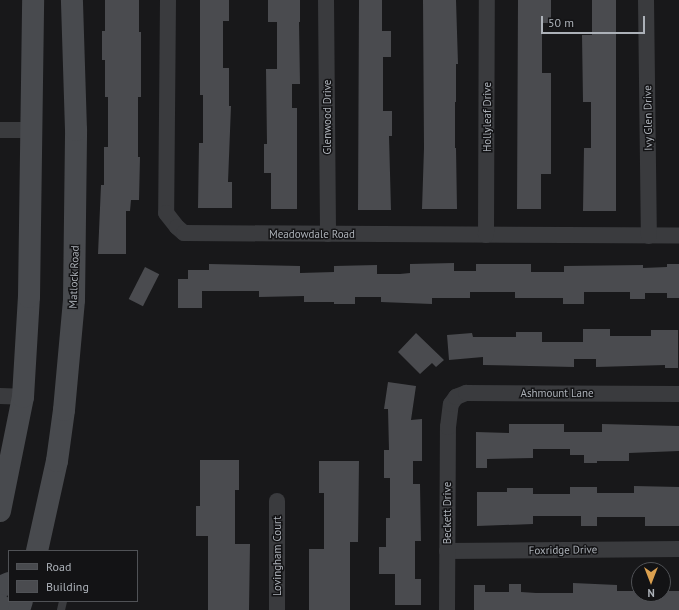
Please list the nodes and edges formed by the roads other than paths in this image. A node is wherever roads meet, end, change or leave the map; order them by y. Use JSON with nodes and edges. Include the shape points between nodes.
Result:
{"nodes":[{"id":1,"x":33,"y":0,"type":"edge"},
{"id":2,"x":72,"y":0,"type":"edge"},
{"id":3,"x":168,"y":0,"type":"edge"},
{"id":4,"x":326,"y":0,"type":"edge"},
{"id":5,"x":487,"y":0,"type":"edge"},
{"id":6,"x":646,"y":0,"type":"edge"},
{"id":7,"x":0,"y":130,"type":"edge"},
{"id":8,"x":31,"y":130,"type":"junction"},
{"id":9,"x":328,"y":234,"type":"junction"},
{"id":10,"x":486,"y":235,"type":"junction"},
{"id":11,"x":649,"y":236,"type":"junction"},
{"id":12,"x":679,"y":236,"type":"edge"},
{"id":13,"x":679,"y":394,"type":"edge"},
{"id":14,"x":0,"y":396,"type":"edge"},
{"id":15,"x":23,"y":397,"type":"junction"},
{"id":16,"x":450,"y":416,"type":"joint"},
{"id":17,"x":277,"y":501,"type":"dead end"},
{"id":18,"x":0,"y":512,"type":"edge"},
{"id":19,"x":37,"y":550,"type":"edge"},
{"id":20,"x":679,"y":550,"type":"edge"},
{"id":21,"x":447,"y":551,"type":"junction"},
{"id":22,"x":0,"y":605,"type":"edge"},
{"id":23,"x":2,"y":610,"type":"edge"},
{"id":24,"x":277,"y":610,"type":"edge"},
{"id":25,"x":447,"y":610,"type":"edge"}],
"edges":[{"from":1,"to":8,"type":"main road"},
{"from":2,"to":19,"type":"main road","name":"Matlock Road","via":[[76,130],[74,300],[57,461]]},
{"from":3,"to":9,"type":"street","name":"Meadowdale Road","via":[[166,213],[184,233]]},
{"from":4,"to":9,"type":"street","name":"Glenwood Drive"},
{"from":5,"to":10,"type":"street","name":"Hollyleaf Drive"},
{"from":6,"to":11,"type":"street","name":"Ivy Glen Drive"},
{"from":7,"to":8,"type":"street"},
{"from":8,"to":15,"type":"main road","via":[[29,297]]},
{"from":9,"to":10,"type":"street","name":"Meadowdale Road"},
{"from":10,"to":11,"type":"street","name":"Meadowdale Road"},
{"from":11,"to":12,"type":"street","name":"Meadowdale Road"},
{"from":13,"to":16,"type":"street","name":"Ashmount Lane","via":[[466,393],[456,397],[451,404]]},
{"from":14,"to":15,"type":"street"},
{"from":15,"to":18,"type":"main road"},
{"from":16,"to":21,"type":"street","name":"Beckett Drive"},
{"from":17,"to":24,"type":"street","name":"Lovingham Court"},
{"from":20,"to":21,"type":"street","name":"Foxridge Drive"},
{"from":21,"to":25,"type":"street","name":"Beckett Drive"},
{"from":22,"to":23,"type":"main road"}]}
